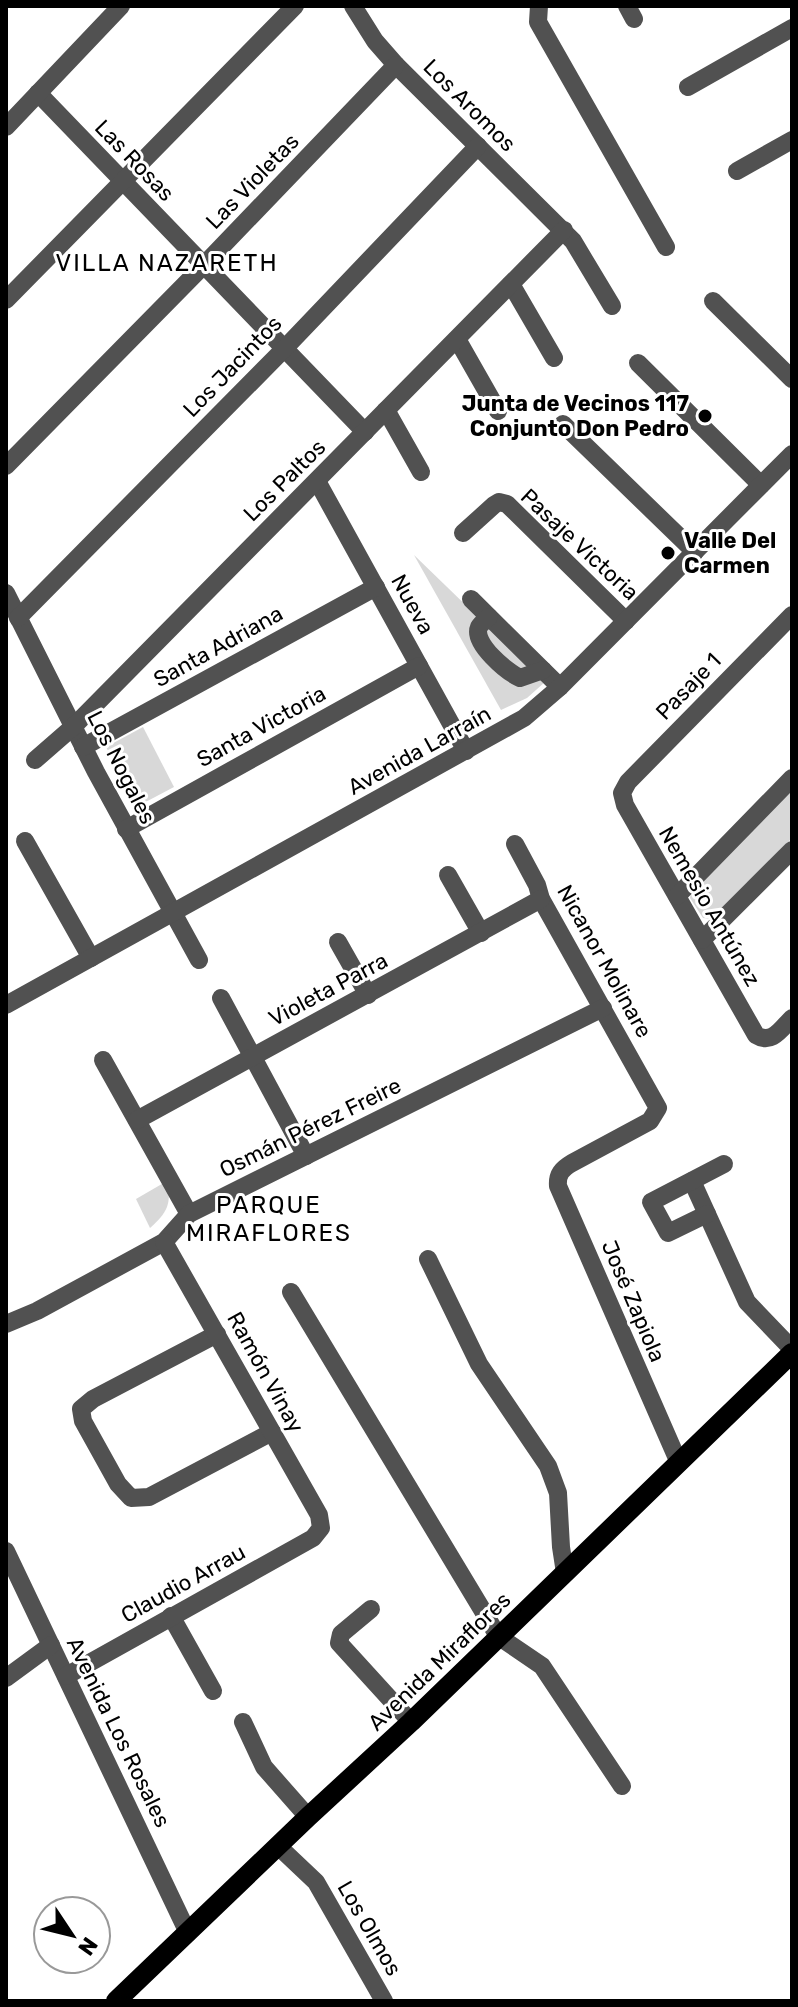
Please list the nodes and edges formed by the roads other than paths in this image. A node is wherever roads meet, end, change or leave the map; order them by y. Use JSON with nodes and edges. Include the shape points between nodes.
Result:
{"nodes":[{"id":1,"x":121,"y":6,"type":"edge"},
{"id":2,"x":295,"y":6,"type":"edge"},
{"id":3,"x":353,"y":6,"type":"edge"},
{"id":4,"x":539,"y":6,"type":"edge"},
{"id":5,"x":792,"y":28,"type":"edge"},
{"id":6,"x":396,"y":65,"type":"junction"},
{"id":7,"x":688,"y":87,"type":"dead end"},
{"id":8,"x":38,"y":93,"type":"junction"},
{"id":9,"x":6,"y":127,"type":"edge"},
{"id":10,"x":792,"y":140,"type":"edge"},
{"id":11,"x":478,"y":146,"type":"junction"},
{"id":12,"x":737,"y":171,"type":"dead end"},
{"id":13,"x":122,"y":181,"type":"junction"},
{"id":14,"x":564,"y":230,"type":"junction"},
{"id":15,"x":666,"y":247,"type":"dead end"},
{"id":16,"x":204,"y":265,"type":"junction"},
{"id":17,"x":511,"y":284,"type":"junction"},
{"id":18,"x":6,"y":300,"type":"edge"},
{"id":19,"x":713,"y":301,"type":"dead end"},
{"id":20,"x":612,"y":306,"type":"dead end"},
{"id":21,"x":457,"y":339,"type":"junction"},
{"id":22,"x":284,"y":349,"type":"junction"},
{"id":23,"x":554,"y":358,"type":"dead end"},
{"id":24,"x":638,"y":363,"type":"dead end"},
{"id":25,"x":792,"y":379,"type":"edge"},
{"id":26,"x":386,"y":410,"type":"junction"},
{"id":27,"x":498,"y":411,"type":"dead end"},
{"id":28,"x":563,"y":424,"type":"dead end"},
{"id":29,"x":365,"y":432,"type":"junction"},
{"id":30,"x":792,"y":454,"type":"edge"},
{"id":31,"x":6,"y":466,"type":"edge"},
{"id":32,"x":421,"y":472,"type":"dead end"},
{"id":33,"x":317,"y":481,"type":"junction"},
{"id":34,"x":761,"y":485,"type":"junction"},
{"id":35,"x":463,"y":533,"type":"dead end"},
{"id":36,"x":695,"y":552,"type":"junction"},
{"id":37,"x":376,"y":587,"type":"junction"},
{"id":38,"x":6,"y":593,"type":"edge"},
{"id":39,"x":471,"y":599,"type":"dead end"},
{"id":40,"x":792,"y":615,"type":"edge"},
{"id":41,"x":489,"y":617,"type":"junction"},
{"id":42,"x":18,"y":618,"type":"junction"},
{"id":43,"x":626,"y":621,"type":"junction"},
{"id":44,"x":419,"y":666,"type":"junction"},
{"id":45,"x":543,"y":670,"type":"junction"},
{"id":46,"x":560,"y":687,"type":"junction"},
{"id":47,"x":74,"y":726,"type":"junction"},
{"id":48,"x":83,"y":747,"type":"junction"},
{"id":49,"x":466,"y":751,"type":"junction"},
{"id":50,"x":35,"y":760,"type":"dead end"},
{"id":51,"x":792,"y":778,"type":"edge"},
{"id":52,"x":622,"y":793,"type":"joint"},
{"id":53,"x":126,"y":829,"type":"junction"},
{"id":54,"x":25,"y":841,"type":"dead end"},
{"id":55,"x":515,"y":844,"type":"dead end"},
{"id":56,"x":792,"y":850,"type":"edge"},
{"id":57,"x":448,"y":875,"type":"dead end"},
{"id":58,"x":677,"y":896,"type":"junction"},
{"id":59,"x":541,"y":899,"type":"junction"},
{"id":60,"x":174,"y":913,"type":"junction"},
{"id":61,"x":481,"y":933,"type":"junction"},
{"id":62,"x":702,"y":940,"type":"junction"},
{"id":63,"x":338,"y":942,"type":"dead end"},
{"id":64,"x":91,"y":958,"type":"junction"},
{"id":65,"x":199,"y":960,"type":"dead end"},
{"id":66,"x":368,"y":995,"type":"junction"},
{"id":67,"x":221,"y":998,"type":"dead end"},
{"id":68,"x":7,"y":1002,"type":"edge"},
{"id":69,"x":603,"y":1008,"type":"junction"},
{"id":70,"x":792,"y":1018,"type":"edge"},
{"id":71,"x":253,"y":1057,"type":"junction"},
{"id":72,"x":103,"y":1060,"type":"dead end"},
{"id":73,"x":137,"y":1120,"type":"junction"},
{"id":74,"x":306,"y":1156,"type":"junction"},
{"id":75,"x":572,"y":1163,"type":"joint"},
{"id":76,"x":724,"y":1164,"type":"dead end"},
{"id":77,"x":692,"y":1181,"type":"junction"},
{"id":78,"x":189,"y":1214,"type":"junction"},
{"id":79,"x":707,"y":1214,"type":"junction"},
{"id":80,"x":164,"y":1242,"type":"junction"},
{"id":81,"x":428,"y":1259,"type":"dead end"},
{"id":82,"x":291,"y":1292,"type":"dead end"},
{"id":83,"x":6,"y":1324,"type":"edge"},
{"id":84,"x":217,"y":1334,"type":"junction"},
{"id":85,"x":791,"y":1354,"type":"edge"},
{"id":86,"x":272,"y":1432,"type":"junction"},
{"id":87,"x":679,"y":1463,"type":"junction"},
{"id":88,"x":321,"y":1528,"type":"joint"},
{"id":89,"x":6,"y":1551,"type":"edge"},
{"id":90,"x":565,"y":1573,"type":"junction"},
{"id":91,"x":371,"y":1609,"type":"dead end"},
{"id":92,"x":171,"y":1616,"type":"junction"},
{"id":93,"x":498,"y":1636,"type":"junction"},
{"id":94,"x":51,"y":1645,"type":"junction"},
{"id":95,"x":66,"y":1676,"type":"junction"},
{"id":96,"x":6,"y":1678,"type":"edge"},
{"id":97,"x":213,"y":1691,"type":"dead end"},
{"id":98,"x":243,"y":1722,"type":"dead end"},
{"id":99,"x":411,"y":1722,"type":"junction"},
{"id":100,"x":622,"y":1786,"type":"dead end"},
{"id":101,"x":308,"y":1817,"type":"junction"},
{"id":102,"x":278,"y":1846,"type":"junction"},
{"id":103,"x":188,"y":1933,"type":"junction"},
{"id":104,"x":116,"y":2001,"type":"edge"},
{"id":105,"x":384,"y":2001,"type":"edge"}],
"edges":[{"from":1,"to":8,"type":"street"},
{"from":2,"to":13,"type":"street"},
{"from":3,"to":6,"type":"street","name":"Los Aromos"},
{"from":4,"to":15,"type":"street","via":[[538,22]]},
{"from":5,"to":7,"type":"street"},
{"from":6,"to":11,"type":"street","name":"Los Aromos"},
{"from":6,"to":16,"type":"street","name":"Las Violetas"},
{"from":8,"to":9,"type":"street"},
{"from":8,"to":13,"type":"street","name":"Las Rosas"},
{"from":10,"to":12,"type":"street"},
{"from":11,"to":14,"type":"street","name":"Los Aromos"},
{"from":11,"to":22,"type":"street","name":"Los Jacintos"},
{"from":13,"to":16,"type":"street","name":"Las Rosas"},
{"from":13,"to":18,"type":"street"},
{"from":14,"to":17,"type":"street","name":"Los Paltos"},
{"from":14,"to":20,"type":"street","name":"Los Aromos"},
{"from":16,"to":22,"type":"street","name":"Las Rosas"},
{"from":16,"to":31,"type":"street","name":"Las Violetas"},
{"from":17,"to":21,"type":"street","name":"Los Paltos"},
{"from":17,"to":23,"type":"street"},
{"from":19,"to":25,"type":"street"},
{"from":21,"to":26,"type":"street","name":"Los Paltos"},
{"from":21,"to":27,"type":"street"},
{"from":22,"to":29,"type":"street","name":"Las Rosas"},
{"from":22,"to":42,"type":"street","name":"Los Jacintos"},
{"from":24,"to":34,"type":"street"},
{"from":26,"to":29,"type":"street","name":"Los Paltos"},
{"from":26,"to":32,"type":"street"},
{"from":28,"to":36,"type":"street"},
{"from":29,"to":33,"type":"street","name":"Los Paltos"},
{"from":30,"to":34,"type":"street","name":"Avenida Larraín"},
{"from":33,"to":37,"type":"street","name":"Nueva"},
{"from":33,"to":47,"type":"street","name":"Los Paltos"},
{"from":34,"to":36,"type":"street","name":"Avenida Larraín"},
{"from":35,"to":43,"type":"street","name":"Pasaje Victoria","via":[[494,505],[507,504]]},
{"from":36,"to":43,"type":"street","name":"Avenida Larraín"},
{"from":37,"to":44,"type":"street","name":"Nueva"},
{"from":37,"to":48,"type":"street","name":"Santa Adriana"},
{"from":38,"to":42,"type":"street","name":"Los Nogales"},
{"from":39,"to":41,"type":"street"},
{"from":40,"to":52,"type":"street","name":"Pasaje 1"},
{"from":41,"to":45,"type":"street"},
{"from":41,"to":45,"type":"street","via":[[478,632],[497,662],[520,678]]},
{"from":42,"to":47,"type":"street","name":"Los Nogales"},
{"from":43,"to":46,"type":"street","name":"Avenida Larraín"},
{"from":44,"to":49,"type":"street","name":"Nueva"},
{"from":44,"to":53,"type":"street","name":"Santa Victoria"},
{"from":45,"to":46,"type":"street"},
{"from":46,"to":49,"type":"street","name":"Avenida Larraín","via":[[524,718]]},
{"from":47,"to":48,"type":"street","name":"Los Nogales"},
{"from":47,"to":50,"type":"street","name":"Los Paltos"},
{"from":48,"to":53,"type":"street","name":"Los Nogales"},
{"from":49,"to":60,"type":"street","name":"Avenida Larraín"},
{"from":51,"to":58,"type":"street"},
{"from":52,"to":58,"type":"street","name":"Nemesio Antúnez"},
{"from":53,"to":60,"type":"street","name":"Los Nogales"},
{"from":54,"to":64,"type":"street"},
{"from":55,"to":59,"type":"street","name":"Nicanor Molinare"},
{"from":56,"to":62,"type":"street"},
{"from":57,"to":61,"type":"street"},
{"from":58,"to":62,"type":"street","name":"Nemesio Antúnez"},
{"from":59,"to":61,"type":"street","name":"Violeta Parra"},
{"from":59,"to":69,"type":"street","name":"Nicanor Molinare"},
{"from":60,"to":64,"type":"street","name":"Avenida Larraín"},
{"from":60,"to":65,"type":"street","name":"Los Nogales"},
{"from":61,"to":66,"type":"street","name":"Violeta Parra"},
{"from":62,"to":70,"type":"street","name":"Nemesio Antúnez","via":[[754,1031],[772,1038]]},
{"from":63,"to":66,"type":"street"},
{"from":64,"to":68,"type":"street","name":"Avenida Larraín"},
{"from":66,"to":71,"type":"street","name":"Violeta Parra"},
{"from":67,"to":71,"type":"street"},
{"from":69,"to":74,"type":"street","name":"Osmán Pérez Freire"},
{"from":69,"to":75,"type":"street","name":"Nicanor Molinare","via":[[655,1100],[657,1113]]},
{"from":71,"to":73,"type":"street","name":"Violeta Parra"},
{"from":71,"to":74,"type":"street"},
{"from":72,"to":73,"type":"street"},
{"from":73,"to":78,"type":"street"},
{"from":74,"to":78,"type":"street","name":"Osmán Pérez Freire"},
{"from":75,"to":87,"type":"street","name":"José Zapiola","via":[[559,1173],[558,1186]]},
{"from":76,"to":77,"type":"street"},
{"from":77,"to":79,"type":"street"},
{"from":77,"to":79,"type":"street","via":[[651,1202],[668,1233]]},
{"from":78,"to":80,"type":"street","name":"Osmán Pérez Freire"},
{"from":79,"to":85,"type":"street","via":[[747,1302]]},
{"from":80,"to":83,"type":"street","name":"Osmán Pérez Freire"},
{"from":80,"to":84,"type":"street","name":"Ramón Vinay"},
{"from":81,"to":90,"type":"street","via":[[479,1364],[555,1480]]},
{"from":82,"to":93,"type":"street"},
{"from":84,"to":86,"type":"street","name":"Ramón Vinay"},
{"from":84,"to":86,"type":"street","via":[[81,1409],[118,1484],[131,1498],[149,1497]]},
{"from":85,"to":87,"type":"main road","name":"Avenida Miraflores"},
{"from":86,"to":88,"type":"street","name":"Ramón Vinay","via":[[319,1515]]},
{"from":87,"to":90,"type":"main road","name":"Avenida Miraflores"},
{"from":88,"to":92,"type":"street","name":"Claudio Arrau","via":[[313,1538]]},
{"from":89,"to":94,"type":"street","name":"Avenida Los Rosales"},
{"from":90,"to":93,"type":"main road","name":"Avenida Miraflores"},
{"from":91,"to":99,"type":"street","via":[[341,1634],[340,1646]]},
{"from":92,"to":95,"type":"street","name":"Claudio Arrau"},
{"from":92,"to":97,"type":"street"},
{"from":93,"to":99,"type":"main road","name":"Avenida Miraflores"},
{"from":93,"to":100,"type":"street","via":[[542,1666]]},
{"from":94,"to":95,"type":"street","name":"Avenida Los Rosales"},
{"from":94,"to":96,"type":"street"},
{"from":95,"to":103,"type":"street","name":"Avenida Los Rosales"},
{"from":98,"to":101,"type":"street","via":[[264,1767]]},
{"from":99,"to":101,"type":"main road","name":"Avenida Miraflores"},
{"from":101,"to":102,"type":"main road","name":"Avenida Miraflores"},
{"from":102,"to":103,"type":"main road","name":"Avenida Miraflores"},
{"from":102,"to":105,"type":"street","name":"Los Olmos","via":[[316,1882]]},
{"from":103,"to":104,"type":"main road","name":"Avenida Miraflores"}]}
